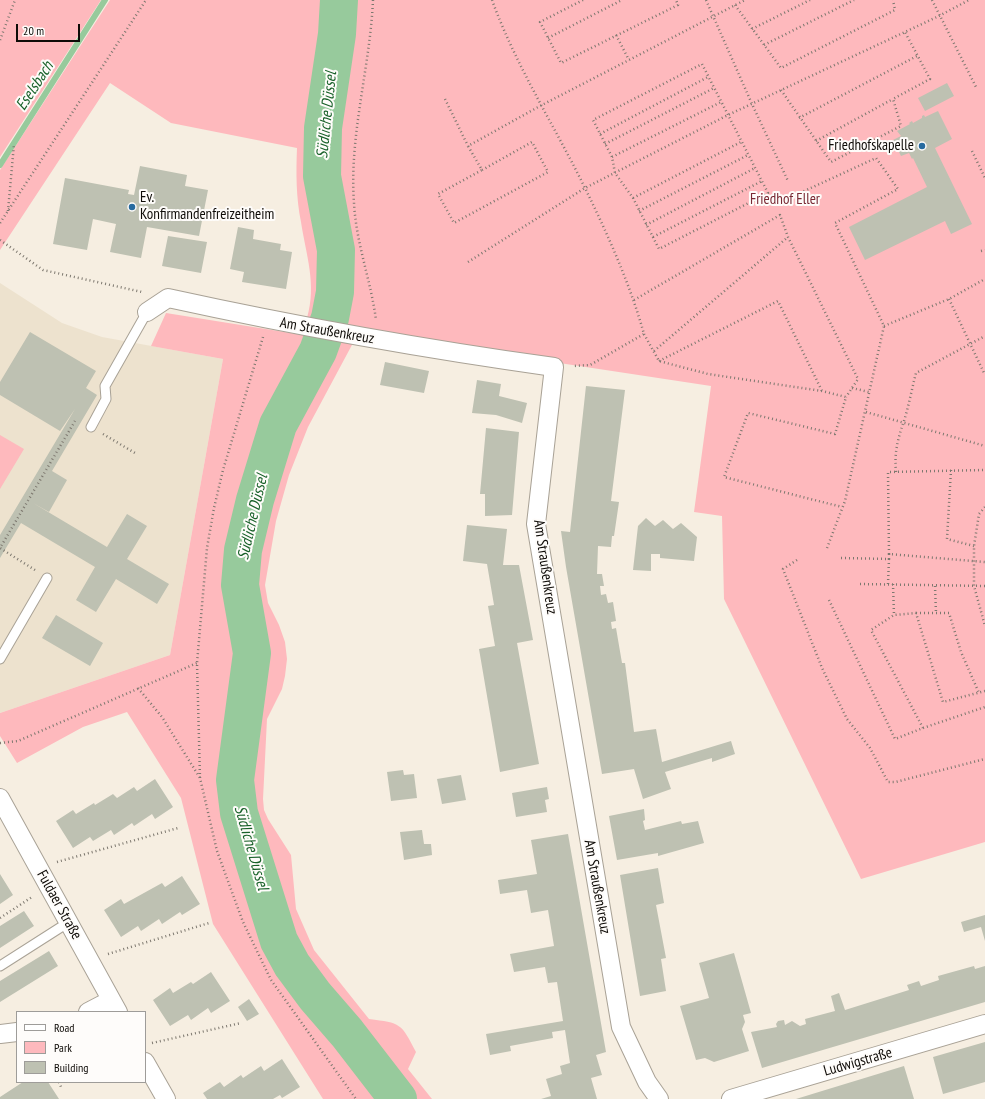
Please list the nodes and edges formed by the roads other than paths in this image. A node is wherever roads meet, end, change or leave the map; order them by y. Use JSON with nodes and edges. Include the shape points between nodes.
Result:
{"nodes":[{"id":1,"x":147,"y":312,"type":"joint"},
{"id":2,"x":91,"y":427,"type":"road end"},
{"id":3,"x":47,"y":578,"type":"road end"},
{"id":4,"x":0,"y":659,"type":"edge"},
{"id":5,"x":0,"y":798,"type":"edge"},
{"id":6,"x":69,"y":922,"type":"junction"},
{"id":7,"x":0,"y":966,"type":"edge"},
{"id":8,"x":114,"y":1006,"type":"edge"},
{"id":9,"x":92,"y":1011,"type":"edge"},
{"id":10,"x":985,"y":1024,"type":"edge"},
{"id":11,"x":16,"y":1032,"type":"edge"},
{"id":12,"x":0,"y":1034,"type":"edge"},
{"id":13,"x":146,"y":1064,"type":"edge"},
{"id":14,"x":752,"y":1096,"type":"edge"},
{"id":15,"x":166,"y":1099,"type":"edge"},
{"id":16,"x":659,"y":1099,"type":"edge"},
{"id":17,"x":731,"y":1099,"type":"edge"}],
"edges":[{"from":1,"to":2,"type":"lane","via":[[104,386],[106,399]]},
{"from":1,"to":16,"type":"street","name":"Am Straußenkreuz","via":[[168,298],[346,335],[554,367],[536,524],[621,1027],[644,1076]]},
{"from":3,"to":4,"type":"lane"},
{"from":5,"to":6,"type":"street","name":"Fuldaer Straße"},
{"from":6,"to":7,"type":"lane"},
{"from":6,"to":8,"type":"street","name":"Fuldaer Straße"},
{"from":8,"to":9,"type":"street"},
{"from":10,"to":14,"type":"street","name":"Ludwigstraße"},
{"from":11,"to":12,"type":"street"},
{"from":13,"to":15,"type":"street"},
{"from":14,"to":17,"type":"street","name":"Ludwigstraße"}]}
